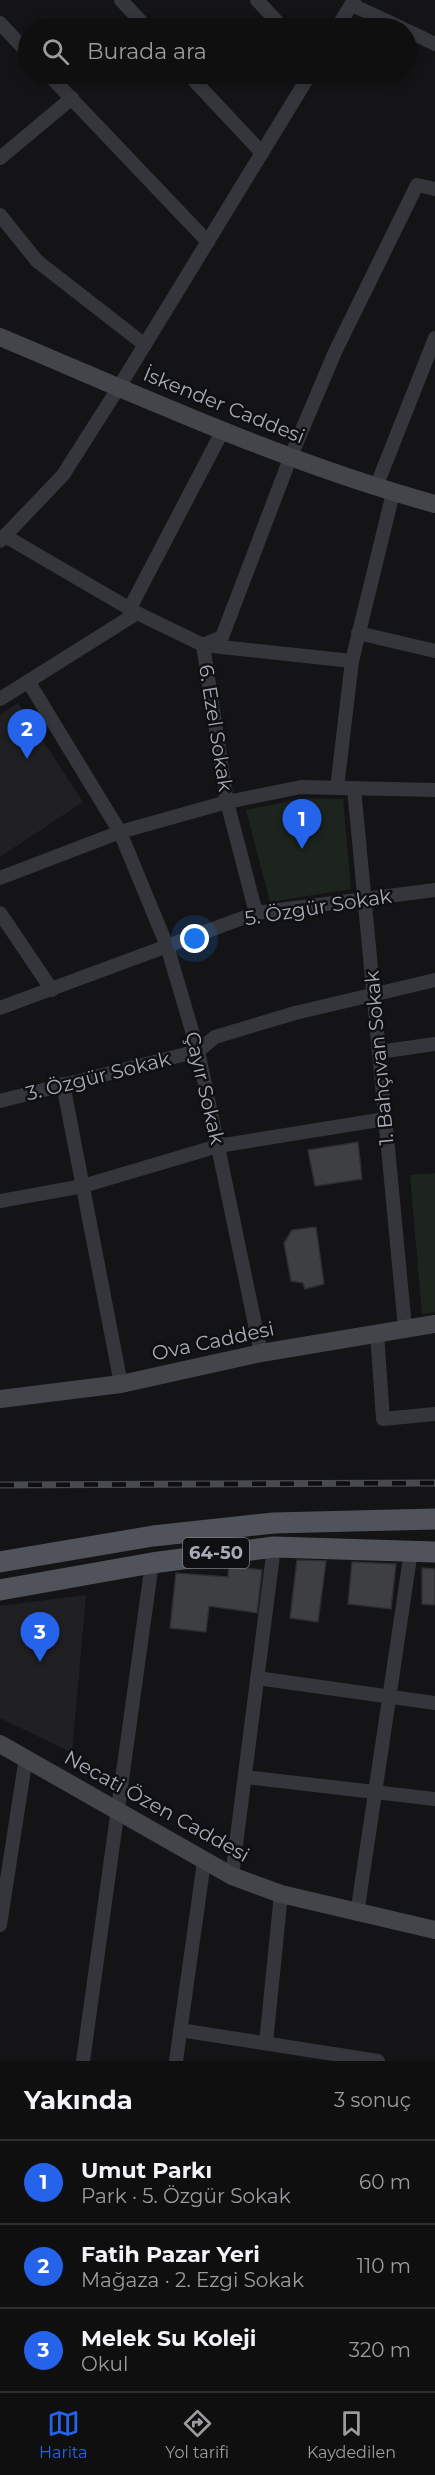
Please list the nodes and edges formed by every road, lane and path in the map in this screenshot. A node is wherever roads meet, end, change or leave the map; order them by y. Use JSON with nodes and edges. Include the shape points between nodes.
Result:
{"nodes":[{"id":1,"x":121,"y":0,"type":"edge"},
{"id":2,"x":257,"y":0,"type":"edge"},
{"id":3,"x":353,"y":2,"type":"edge"},
{"id":4,"x":138,"y":18,"type":"edge"},
{"id":5,"x":274,"y":18,"type":"edge"},
{"id":6,"x":343,"y":18,"type":"edge"},
{"id":7,"x":383,"y":18,"type":"edge"},
{"id":8,"x":0,"y":22,"type":"edge"},
{"id":9,"x":417,"y":35,"type":"edge"},
{"id":10,"x":18,"y":42,"type":"edge"},
{"id":11,"x":435,"y":44,"type":"edge"},
{"id":12,"x":58,"y":84,"type":"edge"},
{"id":13,"x":197,"y":84,"type":"edge"},
{"id":14,"x":304,"y":84,"type":"edge"},
{"id":15,"x":72,"y":99,"type":"junction"},
{"id":16,"x":262,"y":153,"type":"junction"},
{"id":17,"x":0,"y":158,"type":"edge"},
{"id":18,"x":435,"y":189,"type":"edge"},
{"id":19,"x":0,"y":215,"type":"edge"},
{"id":20,"x":208,"y":242,"type":"junction"},
{"id":21,"x":0,"y":337,"type":"edge"},
{"id":22,"x":435,"y":338,"type":"edge"},
{"id":23,"x":145,"y":345,"type":"junction"},
{"id":24,"x":119,"y":387,"type":"junction"},
{"id":25,"x":223,"y":430,"type":"junction"},
{"id":26,"x":291,"y":456,"type":"junction"},
{"id":27,"x":384,"y":490,"type":"junction"},
{"id":28,"x":435,"y":504,"type":"edge"},
{"id":29,"x":3,"y":538,"type":"edge"},
{"id":30,"x":133,"y":610,"type":"junction"},
{"id":31,"x":358,"y":633,"type":"junction"},
{"id":32,"x":203,"y":645,"type":"junction"},
{"id":33,"x":435,"y":651,"type":"edge"},
{"id":34,"x":352,"y":661,"type":"junction"},
{"id":35,"x":28,"y":681,"type":"junction"},
{"id":36,"x":0,"y":699,"type":"edge"},
{"id":37,"x":337,"y":788,"type":"junction"},
{"id":38,"x":354,"y":788,"type":"junction"},
{"id":39,"x":435,"y":789,"type":"edge"},
{"id":40,"x":227,"y":802,"type":"junction"},
{"id":41,"x":120,"y":832,"type":"junction"},
{"id":42,"x":0,"y":878,"type":"edge"},
{"id":43,"x":435,"y":890,"type":"edge"},
{"id":44,"x":364,"y":898,"type":"junction"},
{"id":45,"x":0,"y":913,"type":"edge"},
{"id":46,"x":256,"y":913,"type":"junction"},
{"id":47,"x":167,"y":946,"type":"junction"},
{"id":48,"x":435,"y":980,"type":"edge"},
{"id":49,"x":52,"y":990,"type":"junction"},
{"id":50,"x":373,"y":994,"type":"junction"},
{"id":51,"x":0,"y":1008,"type":"edge"},
{"id":52,"x":435,"y":1044,"type":"edge"},
{"id":53,"x":198,"y":1051,"type":"junction"},
{"id":54,"x":379,"y":1052,"type":"junction"},
{"id":55,"x":63,"y":1084,"type":"junction"},
{"id":56,"x":0,"y":1101,"type":"edge"},
{"id":57,"x":385,"y":1119,"type":"junction"},
{"id":58,"x":219,"y":1146,"type":"junction"},
{"id":59,"x":83,"y":1186,"type":"junction"},
{"id":60,"x":0,"y":1201,"type":"edge"},
{"id":61,"x":435,"y":1324,"type":"edge"},
{"id":62,"x":405,"y":1328,"type":"junction"},
{"id":63,"x":376,"y":1333,"type":"junction"},
{"id":64,"x":261,"y":1353,"type":"junction"},
{"id":65,"x":121,"y":1384,"type":"junction"},
{"id":66,"x":0,"y":1399,"type":"edge"},
{"id":67,"x":435,"y":1414,"type":"edge"},
{"id":68,"x":435,"y":1519,"type":"edge"},
{"id":69,"x":274,"y":1547,"type":"junction"},
{"id":70,"x":411,"y":1551,"type":"junction"},
{"id":71,"x":435,"y":1552,"type":"edge"},
{"id":72,"x":0,"y":1562,"type":"edge"},
{"id":73,"x":152,"y":1563,"type":"junction"},
{"id":74,"x":0,"y":1590,"type":"edge"},
{"id":75,"x":257,"y":1678,"type":"junction"},
{"id":76,"x":390,"y":1697,"type":"junction"},
{"id":77,"x":435,"y":1703,"type":"edge"},
{"id":78,"x":0,"y":1744,"type":"edge"},
{"id":79,"x":26,"y":1757,"type":"junction"},
{"id":80,"x":245,"y":1777,"type":"junction"},
{"id":81,"x":375,"y":1791,"type":"junction"},
{"id":82,"x":435,"y":1799,"type":"edge"},
{"id":83,"x":118,"y":1811,"type":"junction"},
{"id":84,"x":204,"y":1862,"type":"junction"},
{"id":85,"x":232,"y":1876,"type":"junction"},
{"id":86,"x":281,"y":1894,"type":"junction"},
{"id":87,"x":357,"y":1914,"type":"junction"},
{"id":88,"x":0,"y":1924,"type":"edge"},
{"id":89,"x":435,"y":1930,"type":"edge"},
{"id":90,"x":180,"y":2030,"type":"junction"},
{"id":91,"x":266,"y":2043,"type":"junction"},
{"id":92,"x":83,"y":2061,"type":"edge"},
{"id":93,"x":176,"y":2061,"type":"edge"},
{"id":94,"x":378,"y":2061,"type":"edge"}],
"edges":[{"from":1,"to":4,"type":"street"},
{"from":2,"to":5,"type":"street"},
{"from":3,"to":6,"type":"street"},
{"from":3,"to":7,"type":"street"},
{"from":8,"to":10,"type":"street"},
{"from":9,"to":11,"type":"street"},
{"from":12,"to":15,"type":"street"},
{"from":13,"to":16,"type":"street"},
{"from":14,"to":16,"type":"street"},
{"from":15,"to":17,"type":"street"},
{"from":15,"to":20,"type":"street"},
{"from":16,"to":20,"type":"street"},
{"from":18,"to":26,"type":"street","name":"6. Ezel Sokak","via":[[417,185],[335,352]]},
{"from":19,"to":23,"type":"street","via":[[37,261]]},
{"from":20,"to":23,"type":"street"},
{"from":21,"to":24,"type":"street","name":"İskender Caddesi"},
{"from":22,"to":27,"type":"street"},
{"from":23,"to":24,"type":"street"},
{"from":24,"to":25,"type":"street","name":"İskender Caddesi"},
{"from":24,"to":29,"type":"street","via":[[63,475]]},
{"from":25,"to":26,"type":"street","name":"İskender Caddesi"},
{"from":25,"to":30,"type":"street"},
{"from":26,"to":27,"type":"street","name":"İskender Caddesi"},
{"from":26,"to":32,"type":"street","name":"6. Ezel Sokak","via":[[222,637]]},
{"from":27,"to":28,"type":"street","name":"İskender Caddesi"},
{"from":27,"to":31,"type":"street"},
{"from":29,"to":30,"type":"street"},
{"from":30,"to":32,"type":"street"},
{"from":30,"to":35,"type":"street"},
{"from":31,"to":33,"type":"street"},
{"from":31,"to":34,"type":"street"},
{"from":32,"to":34,"type":"street"},
{"from":32,"to":40,"type":"street","name":"6. Ezel Sokak"},
{"from":34,"to":37,"type":"street"},
{"from":35,"to":36,"type":"street"},
{"from":35,"to":41,"type":"street","name":"Çayır Sokak"},
{"from":37,"to":38,"type":"street"},
{"from":37,"to":40,"type":"street","via":[[301,787]]},
{"from":38,"to":39,"type":"street"},
{"from":38,"to":44,"type":"street","name":"1. Bahçıvan Sokak"},
{"from":40,"to":41,"type":"street"},
{"from":40,"to":46,"type":"street","name":"6. Ezel Sokak"},
{"from":41,"to":42,"type":"street"},
{"from":41,"to":47,"type":"street","name":"Çayır Sokak"},
{"from":43,"to":44,"type":"street","name":"5. Özgür Sokak"},
{"from":44,"to":46,"type":"street","name":"5. Özgür Sokak"},
{"from":44,"to":50,"type":"street","name":"1. Bahçıvan Sokak"},
{"from":45,"to":49,"type":"street"},
{"from":46,"to":47,"type":"street","name":"5. Özgür Sokak"},
{"from":47,"to":49,"type":"street","name":"5. Özgür Sokak"},
{"from":47,"to":53,"type":"street","name":"Çayır Sokak"},
{"from":48,"to":50,"type":"street","name":"3. Özgür Sokak"},
{"from":49,"to":51,"type":"street","name":"5. Özgür Sokak"},
{"from":50,"to":53,"type":"street","name":"3. Özgür Sokak","via":[[215,1036]]},
{"from":50,"to":54,"type":"street","name":"1. Bahçıvan Sokak"},
{"from":52,"to":54,"type":"street"},
{"from":53,"to":55,"type":"street","name":"3. Özgür Sokak"},
{"from":53,"to":58,"type":"street","name":"Çayır Sokak"},
{"from":54,"to":57,"type":"street","name":"1. Bahçıvan Sokak"},
{"from":55,"to":56,"type":"street","name":"3. Özgür Sokak"},
{"from":55,"to":59,"type":"street"},
{"from":57,"to":58,"type":"street"},
{"from":57,"to":62,"type":"street","name":"1. Bahçıvan Sokak"},
{"from":58,"to":59,"type":"street"},
{"from":58,"to":64,"type":"street","name":"Çayır Sokak"},
{"from":59,"to":60,"type":"street"},
{"from":59,"to":65,"type":"street"},
{"from":61,"to":62,"type":"street","name":"Ova Caddesi"},
{"from":62,"to":63,"type":"street","name":"Ova Caddesi"},
{"from":63,"to":64,"type":"street","name":"Ova Caddesi"},
{"from":63,"to":67,"type":"street","via":[[383,1419]]},
{"from":64,"to":65,"type":"street","name":"Ova Caddesi"},
{"from":65,"to":66,"type":"street","name":"Ova Caddesi"},
{"from":68,"to":72,"type":"main road","number":"64-50","via":[[274,1523],[153,1536]]},
{"from":69,"to":70,"type":"main road","number":"64-50"},
{"from":69,"to":73,"type":"main road","number":"64-50"},
{"from":69,"to":75,"type":"street"},
{"from":70,"to":71,"type":"main road","number":"64-50"},
{"from":70,"to":76,"type":"street"},
{"from":73,"to":74,"type":"main road","number":"64-50"},
{"from":73,"to":83,"type":"street"},
{"from":75,"to":76,"type":"street"},
{"from":75,"to":80,"type":"street"},
{"from":76,"to":77,"type":"street"},
{"from":76,"to":81,"type":"street"},
{"from":78,"to":79,"type":"street","name":"Necati Özen Caddesi"},
{"from":79,"to":83,"type":"street","name":"Necati Özen Caddesi"},
{"from":79,"to":88,"type":"street"},
{"from":80,"to":81,"type":"street"},
{"from":80,"to":85,"type":"street"},
{"from":81,"to":82,"type":"street"},
{"from":81,"to":87,"type":"street"},
{"from":83,"to":84,"type":"street","name":"Necati Özen Caddesi"},
{"from":83,"to":92,"type":"street"},
{"from":84,"to":85,"type":"street","name":"Necati Özen Caddesi"},
{"from":84,"to":90,"type":"street"},
{"from":85,"to":86,"type":"street","name":"Necati Özen Caddesi"},
{"from":86,"to":87,"type":"street","name":"Necati Özen Caddesi"},
{"from":86,"to":91,"type":"street"},
{"from":87,"to":89,"type":"street","name":"Necati Özen Caddesi"},
{"from":90,"to":91,"type":"street"},
{"from":90,"to":93,"type":"street"},
{"from":91,"to":94,"type":"street"}]}
